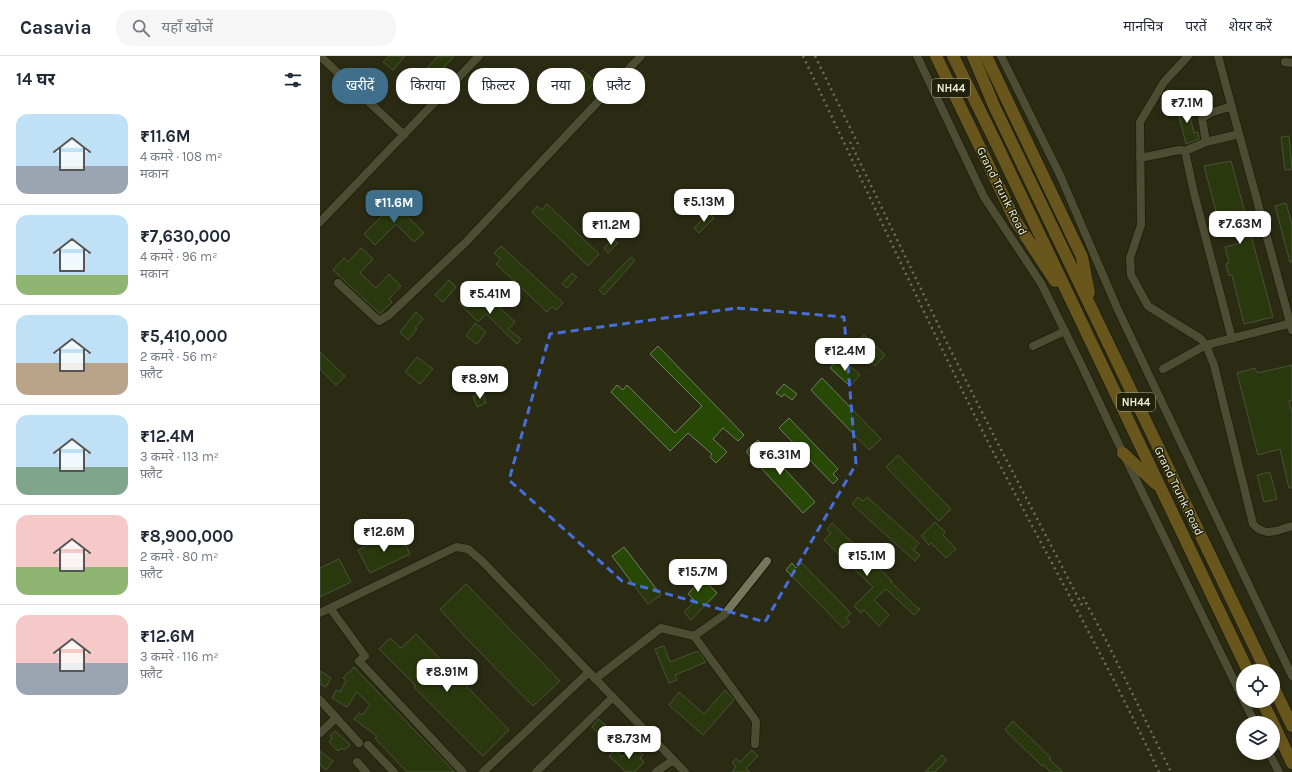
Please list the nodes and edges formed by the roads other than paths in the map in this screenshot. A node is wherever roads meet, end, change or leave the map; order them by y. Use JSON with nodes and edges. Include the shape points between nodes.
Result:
{"nodes":[{"id":1,"x":320,"y":56,"type":"edge"},
{"id":2,"x":479,"y":56,"type":"edge"},
{"id":3,"x":641,"y":56,"type":"edge"},
{"id":4,"x":917,"y":56,"type":"edge"},
{"id":5,"x":936,"y":56,"type":"edge"},
{"id":6,"x":953,"y":56,"type":"edge"},
{"id":7,"x":972,"y":56,"type":"edge"},
{"id":8,"x":986,"y":56,"type":"edge"},
{"id":9,"x":1001,"y":56,"type":"edge"},
{"id":10,"x":1188,"y":56,"type":"edge"},
{"id":11,"x":1218,"y":56,"type":"edge"},
{"id":12,"x":1232,"y":106,"type":"junction"},
{"id":13,"x":404,"y":134,"type":"junction"},
{"id":14,"x":1239,"y":134,"type":"junction"},
{"id":15,"x":1206,"y":142,"type":"junction"},
{"id":16,"x":1185,"y":151,"type":"junction"},
{"id":17,"x":1140,"y":158,"type":"junction"},
{"id":18,"x":320,"y":222,"type":"edge"},
{"id":19,"x":338,"y":283,"type":"dead end"},
{"id":20,"x":1092,"y":310,"type":"junction"},
{"id":21,"x":1079,"y":319,"type":"junction"},
{"id":22,"x":1291,"y":326,"type":"edge"},
{"id":23,"x":1065,"y":331,"type":"junction"},
{"id":24,"x":1232,"y":339,"type":"junction"},
{"id":25,"x":1206,"y":345,"type":"junction"},
{"id":26,"x":1033,"y":346,"type":"dead end"},
{"id":27,"x":1163,"y":369,"type":"dead end"},
{"id":28,"x":1123,"y":452,"type":"junction"},
{"id":29,"x":1161,"y":489,"type":"junction"},
{"id":30,"x":1292,"y":526,"type":"edge"},
{"id":31,"x":767,"y":561,"type":"dead end"},
{"id":32,"x":330,"y":608,"type":"junction"},
{"id":33,"x":320,"y":613,"type":"edge"},
{"id":34,"x":694,"y":636,"type":"junction"},
{"id":35,"x":1245,"y":664,"type":"edge"},
{"id":36,"x":1263,"y":664,"type":"edge"},
{"id":37,"x":589,"y":672,"type":"junction"},
{"id":38,"x":1292,"y":676,"type":"edge"},
{"id":39,"x":595,"y":678,"type":"junction"},
{"id":40,"x":1236,"y":684,"type":"edge"},
{"id":41,"x":613,"y":697,"type":"junction"},
{"id":42,"x":320,"y":700,"type":"edge"},
{"id":43,"x":1280,"y":701,"type":"edge"},
{"id":44,"x":336,"y":718,"type":"junction"},
{"id":45,"x":1292,"y":726,"type":"edge"},
{"id":46,"x":320,"y":733,"type":"edge"},
{"id":47,"x":1280,"y":738,"type":"edge"},
{"id":48,"x":359,"y":743,"type":"dead end"},
{"id":49,"x":755,"y":744,"type":"dead end"},
{"id":50,"x":368,"y":745,"type":"dead end"},
{"id":51,"x":673,"y":760,"type":"junction"},
{"id":52,"x":1273,"y":760,"type":"edge"},
{"id":53,"x":357,"y":762,"type":"dead end"},
{"id":54,"x":1292,"y":763,"type":"edge"},
{"id":55,"x":366,"y":772,"type":"edge"},
{"id":56,"x":394,"y":772,"type":"edge"},
{"id":57,"x":463,"y":772,"type":"edge"},
{"id":58,"x":483,"y":772,"type":"edge"},
{"id":59,"x":536,"y":772,"type":"edge"},
{"id":60,"x":656,"y":772,"type":"edge"},
{"id":61,"x":685,"y":772,"type":"edge"},
{"id":62,"x":1279,"y":772,"type":"edge"}],
"edges":[{"from":1,"to":13,"type":"street"},
{"from":2,"to":13,"type":"street"},
{"from":3,"to":19,"type":"street","via":[[466,242],[388,315],[379,321]]},
{"from":4,"to":23,"type":"street","via":[[984,197],[1041,282]]},
{"from":5,"to":21,"type":"highway","name":"Grand Trunk Road","number":"NH44","via":[[1015,220]]},
{"from":6,"to":21,"type":"highway","name":"Grand Trunk Road","number":"NH44"},
{"from":7,"to":20,"type":"highway","name":"Grand Trunk Road","number":"NH44"},
{"from":8,"to":20,"type":"highway","name":"Grand Trunk Road","number":"NH44","via":[[1082,257]]},
{"from":9,"to":38,"type":"street","via":[[1060,175],[1122,317]]},
{"from":10,"to":17,"type":"street","via":[[1164,82],[1140,122]]},
{"from":11,"to":12,"type":"street"},
{"from":12,"to":14,"type":"street"},
{"from":12,"to":15,"type":"street","via":[[1202,118]]},
{"from":13,"to":18,"type":"street"},
{"from":14,"to":15,"type":"street"},
{"from":14,"to":22,"type":"street"},
{"from":15,"to":16,"type":"street"},
{"from":16,"to":17,"type":"street"},
{"from":16,"to":24,"type":"street"},
{"from":17,"to":25,"type":"street","via":[[1141,225],[1130,258],[1132,275],[1148,306],[1201,339]]},
{"from":20,"to":36,"type":"highway","name":"Grand Trunk Road","number":"NH44"},
{"from":21,"to":29,"type":"highway","name":"Grand Trunk Road","number":"NH44"},
{"from":22,"to":24,"type":"street"},
{"from":23,"to":26,"type":"street"},
{"from":23,"to":28,"type":"street"},
{"from":24,"to":25,"type":"street"},
{"from":25,"to":27,"type":"street"},
{"from":25,"to":30,"type":"street","via":[[1214,365],[1253,524],[1258,529],[1270,532]]},
{"from":28,"to":29,"type":"highway"},
{"from":28,"to":40,"type":"street"},
{"from":29,"to":35,"type":"highway","name":"Grand Trunk Road","number":"NH44"},
{"from":31,"to":34,"type":"street","via":[[724,615]]},
{"from":32,"to":33,"type":"street"},
{"from":32,"to":37,"type":"street","via":[[456,547],[468,549]]},
{"from":32,"to":57,"type":"street","via":[[365,656],[359,661]]},
{"from":34,"to":39,"type":"street","via":[[661,628]]},
{"from":34,"to":49,"type":"street","via":[[756,721]]},
{"from":37,"to":39,"type":"street"},
{"from":37,"to":58,"type":"street"},
{"from":39,"to":41,"type":"street"},
{"from":41,"to":51,"type":"street"},
{"from":41,"to":59,"type":"street"},
{"from":42,"to":44,"type":"street"},
{"from":43,"to":45,"type":"highway"},
{"from":44,"to":46,"type":"street"},
{"from":44,"to":48,"type":"street"},
{"from":47,"to":54,"type":"highway"},
{"from":50,"to":56,"type":"street"},
{"from":51,"to":60,"type":"street"},
{"from":51,"to":61,"type":"street"},
{"from":52,"to":62,"type":"street"},
{"from":53,"to":55,"type":"street"}]}
